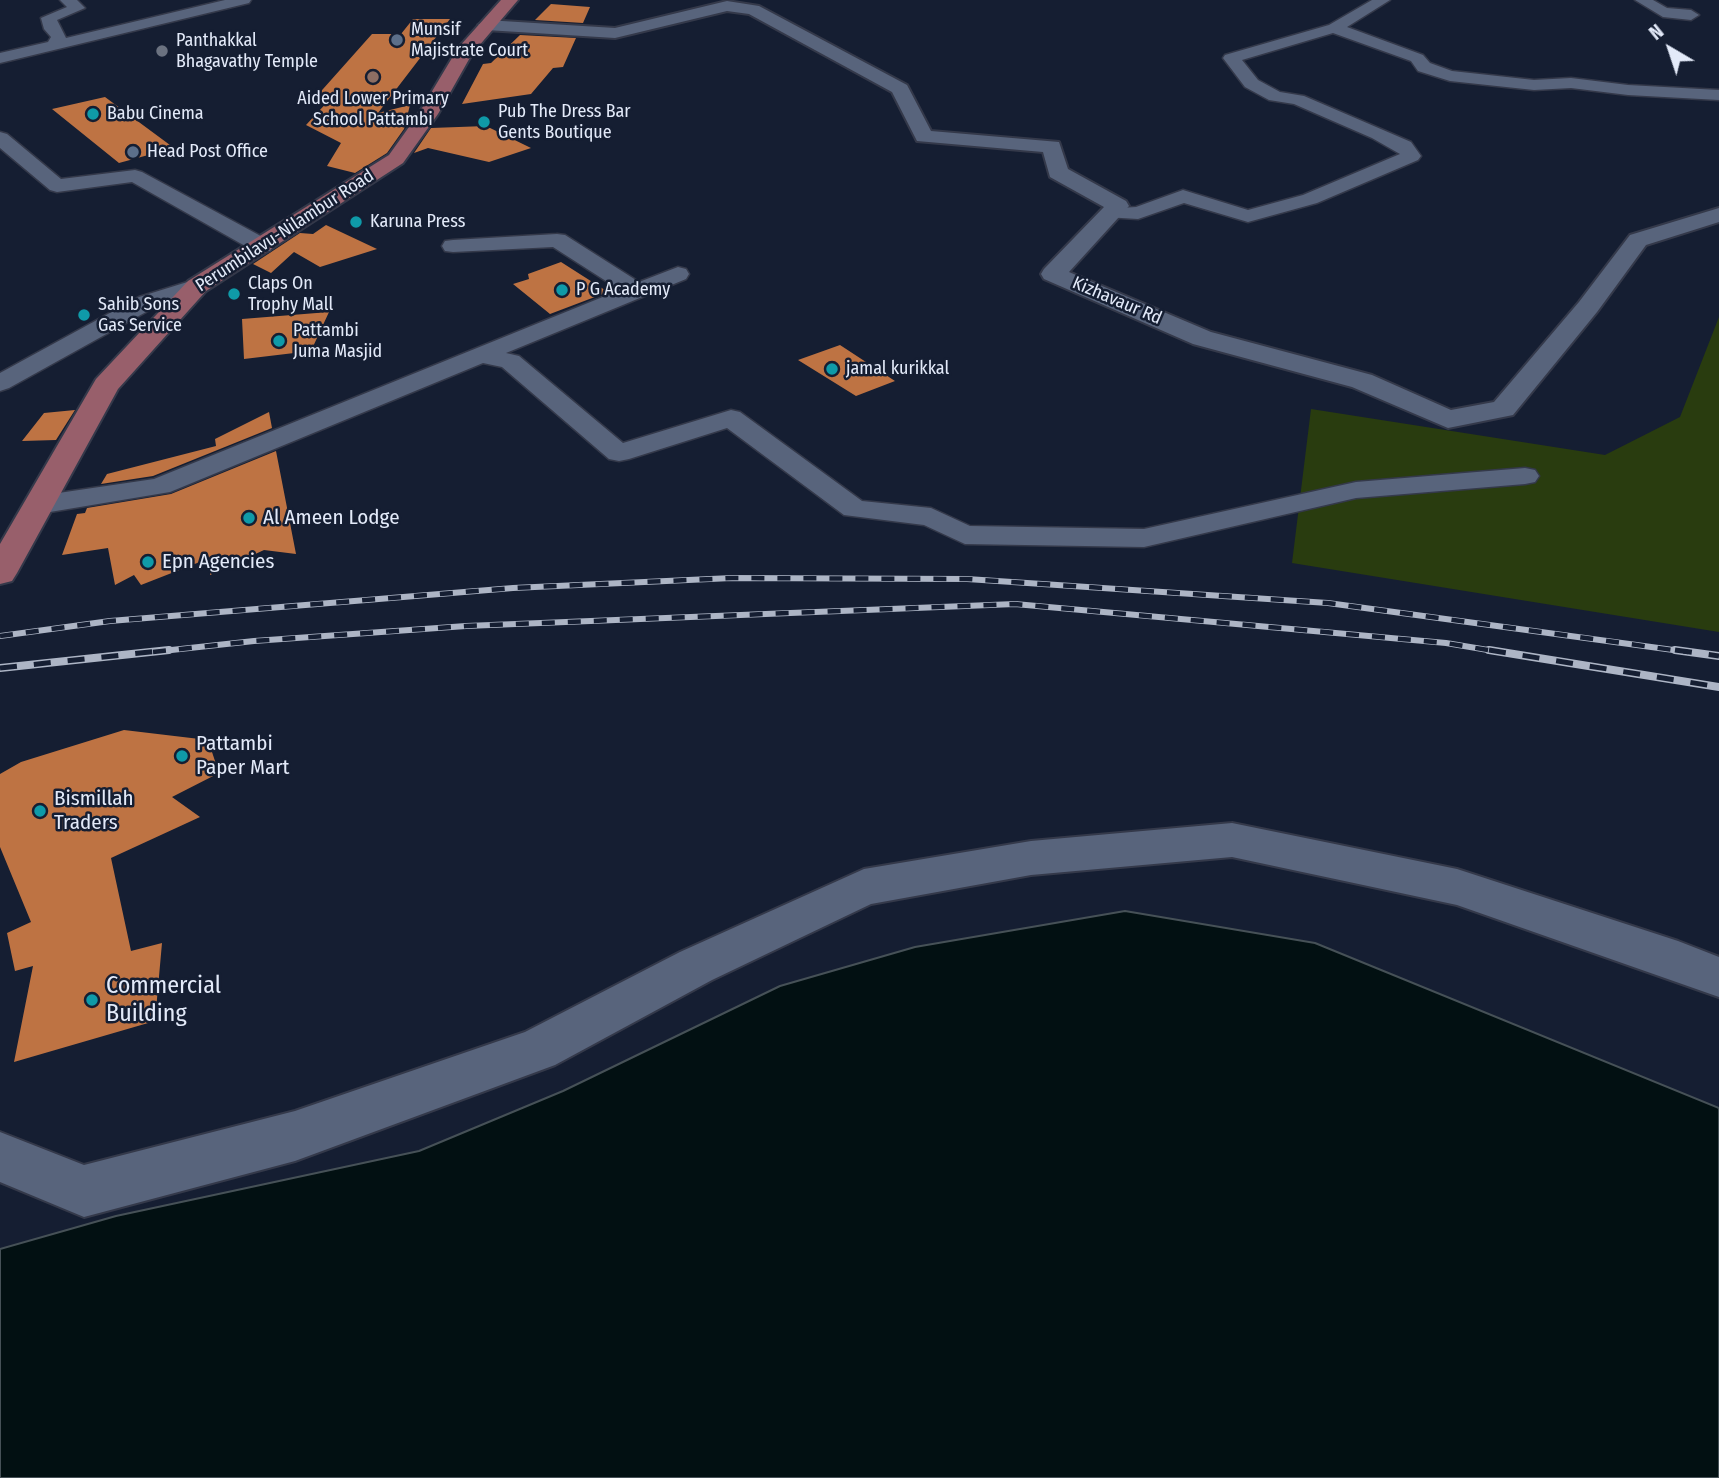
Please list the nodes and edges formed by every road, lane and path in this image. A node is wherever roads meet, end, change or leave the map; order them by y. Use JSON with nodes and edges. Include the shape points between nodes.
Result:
{"nodes":[{"id":1,"x":67,"y":0,"type":"edge"},
{"id":2,"x":244,"y":0,"type":"edge"},
{"id":3,"x":510,"y":0,"type":"edge"},
{"id":4,"x":1355,"y":0,"type":"edge"},
{"id":5,"x":1642,"y":0,"type":"edge"},
{"id":6,"x":1379,"y":2,"type":"edge"},
{"id":7,"x":726,"y":3,"type":"edge"},
{"id":8,"x":1691,"y":16,"type":"dead end"},
{"id":9,"x":486,"y":25,"type":"junction"},
{"id":10,"x":1334,"y":28,"type":"junction"},
{"id":11,"x":52,"y":46,"type":"junction"},
{"id":12,"x":3,"y":56,"type":"edge"},
{"id":13,"x":1719,"y":95,"type":"edge"},
{"id":14,"x":0,"y":138,"type":"edge"},
{"id":15,"x":1112,"y":213,"type":"junction"},
{"id":16,"x":1719,"y":215,"type":"edge"},
{"id":17,"x":262,"y":246,"type":"junction"},
{"id":18,"x":453,"y":246,"type":"dead end"},
{"id":19,"x":678,"y":274,"type":"dead end"},
{"id":20,"x":197,"y":286,"type":"junction"},
{"id":21,"x":637,"y":291,"type":"junction"},
{"id":22,"x":482,"y":355,"type":"junction"},
{"id":23,"x":0,"y":383,"type":"edge"},
{"id":24,"x":1525,"y":476,"type":"dead end"},
{"id":25,"x":38,"y":505,"type":"junction"},
{"id":26,"x":0,"y":573,"type":"edge"},
{"id":27,"x":1719,"y":977,"type":"edge"},
{"id":28,"x":0,"y":1157,"type":"edge"}],
"edges":[{"from":1,"to":11,"type":"street","via":[[78,8],[50,18],[59,36]]},
{"from":2,"to":11,"type":"street"},
{"from":3,"to":9,"type":"main road","name":"Perumbilavu-Nilambur Road"},
{"from":4,"to":6,"type":"street"},
{"from":5,"to":8,"type":"street","via":[[1663,12]]},
{"from":6,"to":10,"type":"street"},
{"from":7,"to":9,"type":"street","via":[[615,33]]},
{"from":7,"to":15,"type":"street","via":[[752,10],[900,89],[924,137],[1052,146],[1058,172],[1118,206]]},
{"from":9,"to":17,"type":"main road","name":"Perumbilavu-Nilambur Road","via":[[396,159]]},
{"from":10,"to":13,"type":"street","via":[[1416,58],[1424,67],[1450,76]]},
{"from":10,"to":15,"type":"street","via":[[1231,58],[1251,83],[1380,134],[1404,146],[1411,156],[1310,199],[1248,216],[1183,196],[1138,213]]},
{"from":11,"to":12,"type":"street"},
{"from":14,"to":17,"type":"street","via":[[57,186],[135,176]]},
{"from":15,"to":16,"type":"street","name":"Kizhavaur Rd","via":[[1053,274],[1202,338],[1362,382],[1448,419],[1503,409],[1638,240]]},
{"from":17,"to":20,"type":"main road","name":"Perumbilavu-Nilambur Road"},
{"from":18,"to":21,"type":"street","via":[[557,240]]},
{"from":19,"to":21,"type":"street"},
{"from":20,"to":23,"type":"street","via":[[148,302]]},
{"from":20,"to":25,"type":"main road","name":"Perumbilavu-Nilambur Road","via":[[106,385]]},
{"from":21,"to":22,"type":"street"},
{"from":22,"to":24,"type":"street","via":[[510,361],[619,453],[731,418],[854,509],[930,517],[965,535],[1144,538],[1356,490]]},
{"from":22,"to":25,"type":"street","via":[[160,486]]},
{"from":25,"to":26,"type":"main road","name":"Perumbilavu-Nilambur Road"},
{"from":27,"to":28,"type":"street","via":[[1457,887],[1232,841],[1031,858],[864,887],[696,965],[538,1049],[295,1136],[84,1191]]}]}
